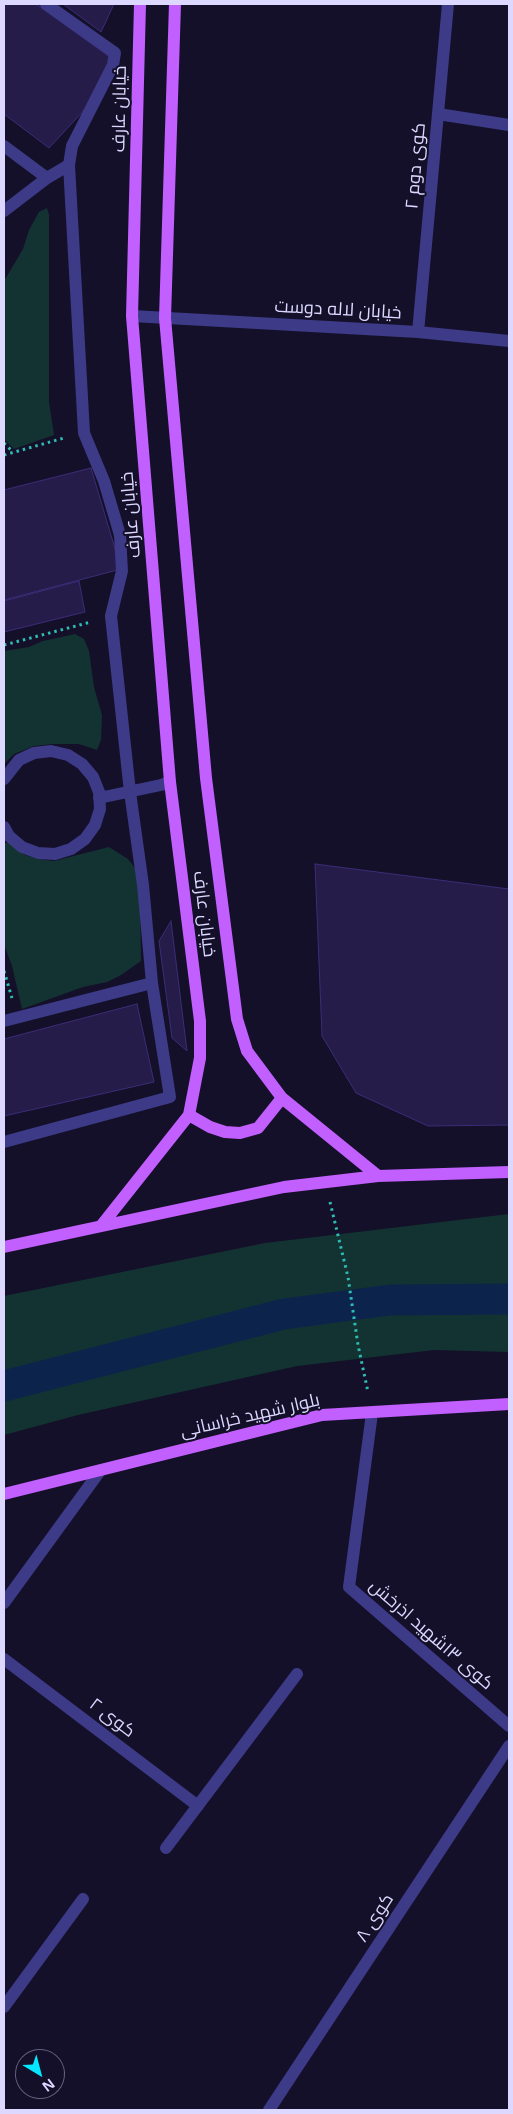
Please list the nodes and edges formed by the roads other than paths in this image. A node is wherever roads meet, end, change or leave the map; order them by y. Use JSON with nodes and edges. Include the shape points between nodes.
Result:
{"nodes":[{"id":1,"x":46,"y":4,"type":"edge"},
{"id":2,"x":140,"y":4,"type":"edge"},
{"id":3,"x":175,"y":4,"type":"edge"},
{"id":4,"x":448,"y":4,"type":"edge"},
{"id":5,"x":438,"y":114,"type":"junction"},
{"id":6,"x":509,"y":125,"type":"edge"},
{"id":7,"x":4,"y":146,"type":"edge"},
{"id":8,"x":70,"y":165,"type":"junction"},
{"id":9,"x":47,"y":178,"type":"junction"},
{"id":10,"x":4,"y":211,"type":"edge"},
{"id":11,"x":132,"y":316,"type":"junction"},
{"id":12,"x":166,"y":318,"type":"junction"},
{"id":13,"x":418,"y":332,"type":"junction"},
{"id":14,"x":509,"y":341,"type":"edge"},
{"id":15,"x":4,"y":779,"type":"edge"},
{"id":16,"x":170,"y":782,"type":"junction"},
{"id":17,"x":130,"y":792,"type":"junction"},
{"id":18,"x":99,"y":798,"type":"junction"},
{"id":19,"x":4,"y":827,"type":"edge"},
{"id":20,"x":152,"y":983,"type":"junction"},
{"id":21,"x":4,"y":1021,"type":"edge"},
{"id":22,"x":282,"y":1098,"type":"junction"},
{"id":23,"x":189,"y":1115,"type":"junction"},
{"id":24,"x":4,"y":1142,"type":"edge"},
{"id":25,"x":509,"y":1172,"type":"edge"},
{"id":26,"x":378,"y":1176,"type":"junction"},
{"id":27,"x":101,"y":1226,"type":"junction"},
{"id":28,"x":4,"y":1247,"type":"edge"},
{"id":29,"x":509,"y":1404,"type":"edge"},
{"id":30,"x":372,"y":1413,"type":"junction"},
{"id":31,"x":100,"y":1471,"type":"junction"},
{"id":32,"x":4,"y":1494,"type":"edge"},
{"id":33,"x":4,"y":1603,"type":"edge"},
{"id":34,"x":4,"y":1659,"type":"edge"},
{"id":35,"x":297,"y":1674,"type":"dead end"},
{"id":36,"x":509,"y":1726,"type":"edge"},
{"id":37,"x":509,"y":1746,"type":"edge"},
{"id":38,"x":198,"y":1806,"type":"junction"},
{"id":39,"x":166,"y":1848,"type":"dead end"},
{"id":40,"x":83,"y":1899,"type":"dead end"},
{"id":41,"x":4,"y":2007,"type":"edge"},
{"id":42,"x":269,"y":2110,"type":"edge"}],
"edges":[{"from":1,"to":8,"type":"street","via":[[115,53],[113,65],[72,146]]},
{"from":2,"to":11,"type":"main road","name":"خیابان عارف"},
{"from":3,"to":12,"type":"main road","name":"خیابان عارف"},
{"from":4,"to":5,"type":"street","name":"کوی دوم ۲"},
{"from":5,"to":6,"type":"street"},
{"from":5,"to":13,"type":"street","name":"کوی دوم ۲"},
{"from":7,"to":9,"type":"street"},
{"from":8,"to":9,"type":"street"},
{"from":8,"to":17,"type":"street","via":[[84,433],[104,481],[120,534],[122,571],[111,616]]},
{"from":9,"to":10,"type":"street"},
{"from":11,"to":12,"type":"street","name":"خیابان لاله دوست"},
{"from":11,"to":16,"type":"main road","name":"خیابان عارف"},
{"from":12,"to":13,"type":"street","name":"خیابان لاله دوست"},
{"from":12,"to":22,"type":"main road","name":"خیابان عارف","via":[[206,778],[237,1019],[247,1052]]},
{"from":13,"to":14,"type":"street","name":"خیابان لاله دوست"},
{"from":15,"to":18,"type":"street","via":[[19,760],[34,753],[51,751],[68,755],[82,764],[93,777]]},
{"from":16,"to":17,"type":"street"},
{"from":16,"to":23,"type":"main road","name":"خیابان عارف","via":[[200,1021],[200,1058]]},
{"from":17,"to":18,"type":"street"},
{"from":17,"to":20,"type":"street"},
{"from":18,"to":19,"type":"street","via":[[100,809],[95,826],[71,849],[54,854],[38,853],[22,847]]},
{"from":20,"to":21,"type":"street"},
{"from":20,"to":24,"type":"street","via":[[170,1097]]},
{"from":22,"to":23,"type":"main road","via":[[258,1128],[240,1133],[225,1132]]},
{"from":22,"to":26,"type":"main road","name":"خیابان عارف"},
{"from":23,"to":27,"type":"main road"},
{"from":25,"to":26,"type":"main road"},
{"from":26,"to":27,"type":"main road","via":[[284,1188]]},
{"from":27,"to":28,"type":"main road"},
{"from":29,"to":30,"type":"main road","name":"بلوار شهید خراسانی"},
{"from":30,"to":31,"type":"main road","name":"بلوار شهید خراسانی","via":[[322,1415]]},
{"from":30,"to":36,"type":"street","name":"کوی ۱۳شهید اذرخش","via":[[349,1587]]},
{"from":31,"to":32,"type":"main road","name":"بلوار شهید خراسانی"},
{"from":31,"to":33,"type":"street"},
{"from":34,"to":38,"type":"street","name":"کوی ۲"},
{"from":35,"to":38,"type":"street"},
{"from":37,"to":42,"type":"street","name":"کوی ۸"},
{"from":38,"to":39,"type":"street"},
{"from":40,"to":41,"type":"street"}]}
